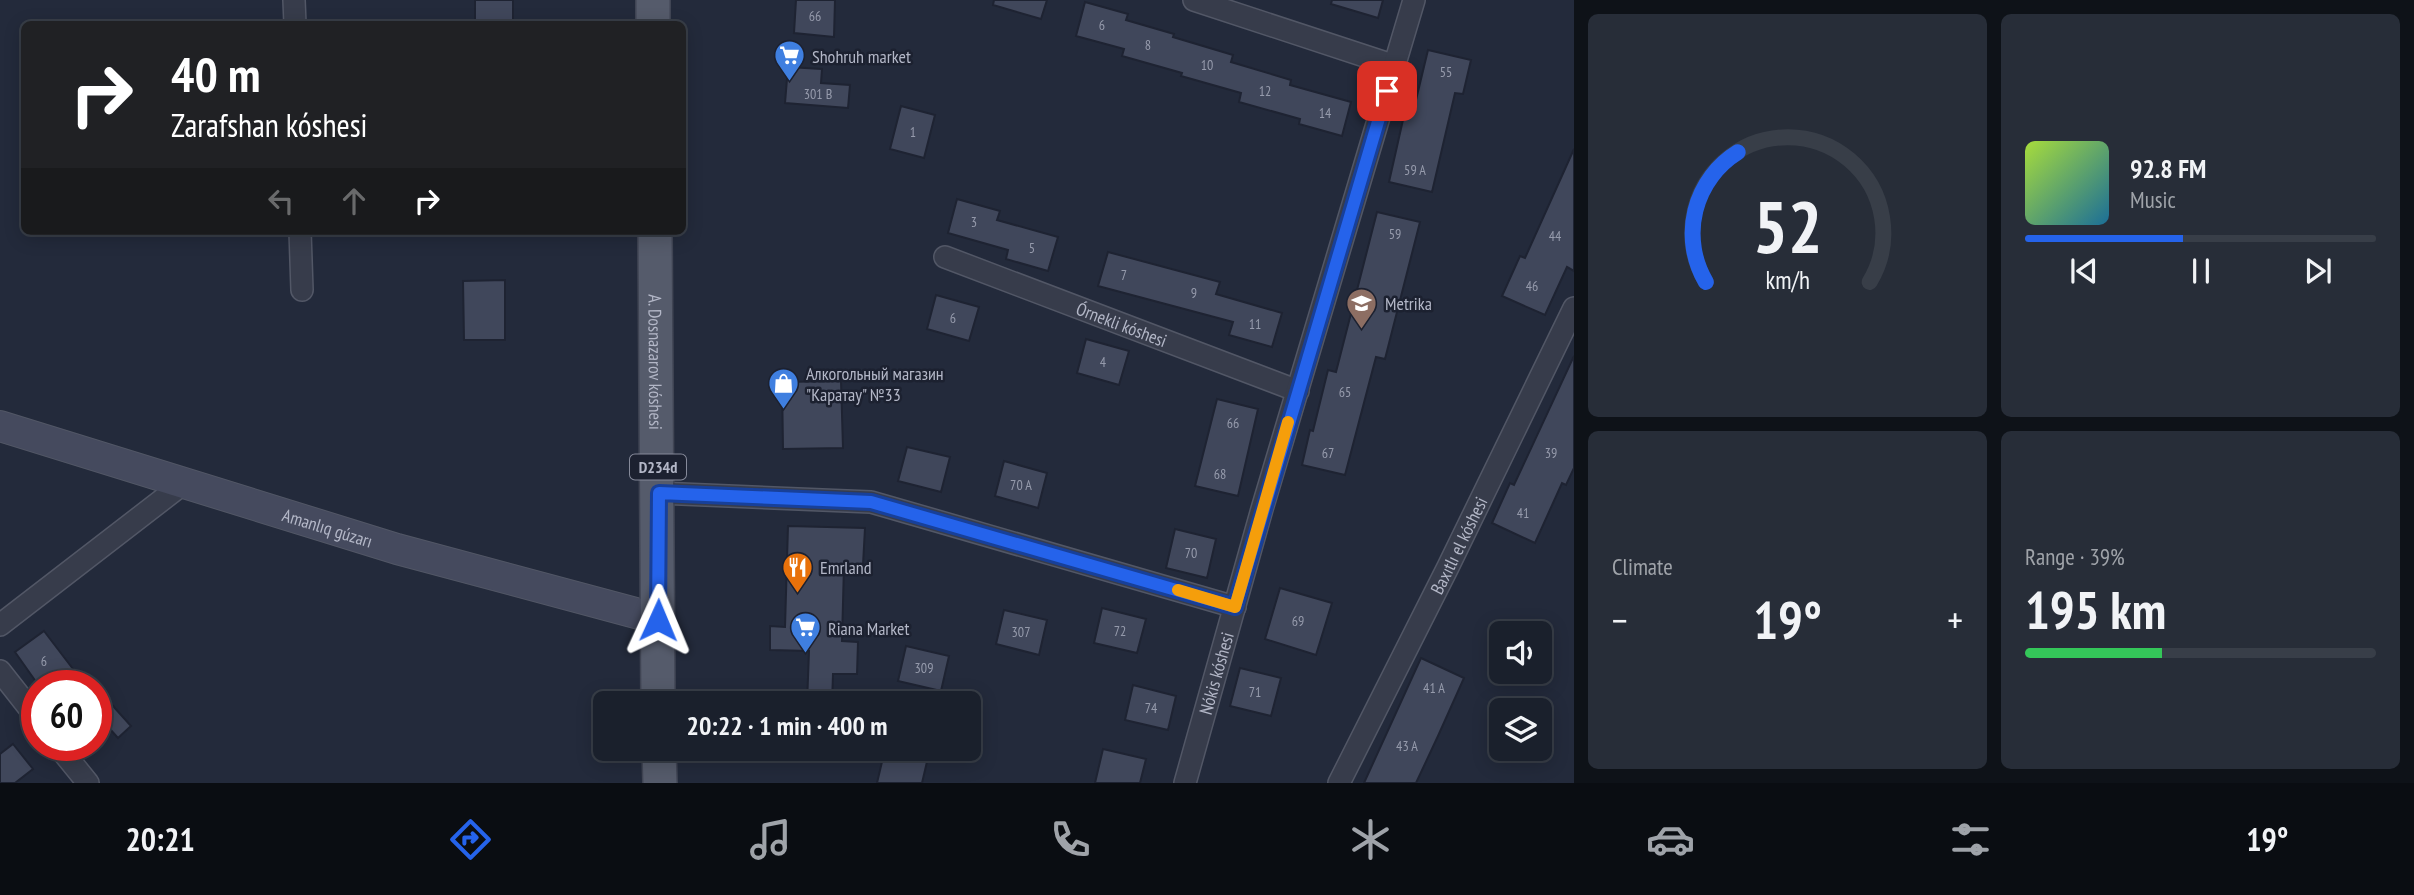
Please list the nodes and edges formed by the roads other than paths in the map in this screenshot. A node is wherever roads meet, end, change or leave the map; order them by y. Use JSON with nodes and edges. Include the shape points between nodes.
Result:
{"nodes":[{"id":1,"x":294,"y":0,"type":"edge"},
{"id":2,"x":653,"y":0,"type":"edge"},
{"id":3,"x":1195,"y":0,"type":"edge"},
{"id":4,"x":1414,"y":0,"type":"edge"},
{"id":5,"x":295,"y":21,"type":"edge"},
{"id":6,"x":653,"y":21,"type":"edge"},
{"id":7,"x":1395,"y":66,"type":"junction"},
{"id":8,"x":300,"y":235,"type":"edge"},
{"id":9,"x":655,"y":235,"type":"edge"},
{"id":10,"x":945,"y":257,"type":"dead end"},
{"id":11,"x":302,"y":290,"type":"dead end"},
{"id":12,"x":1574,"y":308,"type":"edge"},
{"id":13,"x":1298,"y":391,"type":"junction"},
{"id":14,"x":0,"y":426,"type":"edge"},
{"id":15,"x":184,"y":483,"type":"junction"},
{"id":16,"x":659,"y":493,"type":"junction"},
{"id":17,"x":1235,"y":607,"type":"junction"},
{"id":18,"x":658,"y":620,"type":"junction"},
{"id":19,"x":0,"y":625,"type":"edge"},
{"id":20,"x":0,"y":671,"type":"edge"},
{"id":21,"x":659,"y":691,"type":"edge"},
{"id":22,"x":21,"y":698,"type":"edge"},
{"id":23,"x":70,"y":761,"type":"edge"},
{"id":24,"x":659,"y":761,"type":"edge"},
{"id":25,"x":88,"y":783,"type":"edge"},
{"id":26,"x":660,"y":783,"type":"edge"},
{"id":27,"x":1185,"y":783,"type":"edge"},
{"id":28,"x":1339,"y":783,"type":"edge"}],
"edges":[{"from":1,"to":5,"type":"street"},
{"from":2,"to":6,"type":"main road"},
{"from":3,"to":7,"type":"street"},
{"from":4,"to":7,"type":"street","name":"Nókis kóshesi"},
{"from":7,"to":13,"type":"street","name":"Nókis kóshesi"},
{"from":8,"to":11,"type":"street"},
{"from":9,"to":16,"type":"main road","name":"A. Dosnazarov kóshesi","number":"D234d"},
{"from":10,"to":13,"type":"street","name":"Órnekli kóshesi"},
{"from":12,"to":28,"type":"street","name":"Baxıtlı el kóshesi"},
{"from":13,"to":17,"type":"street","name":"Nókis kóshesi"},
{"from":14,"to":15,"type":"street","name":"Amanlıq gúzarı"},
{"from":15,"to":18,"type":"street","name":"Amanlıq gúzarı","via":[[397,549]]},
{"from":15,"to":19,"type":"street"},
{"from":16,"to":17,"type":"street","via":[[871,502]]},
{"from":16,"to":18,"type":"main road","name":"A. Dosnazarov kóshesi","number":"D234d"},
{"from":17,"to":27,"type":"street","name":"Nókis kóshesi"},
{"from":18,"to":21,"type":"main road","name":"A. Dosnazarov kóshesi","number":"D234d"},
{"from":20,"to":22,"type":"street"},
{"from":23,"to":25,"type":"street"},
{"from":24,"to":26,"type":"main road"}]}
